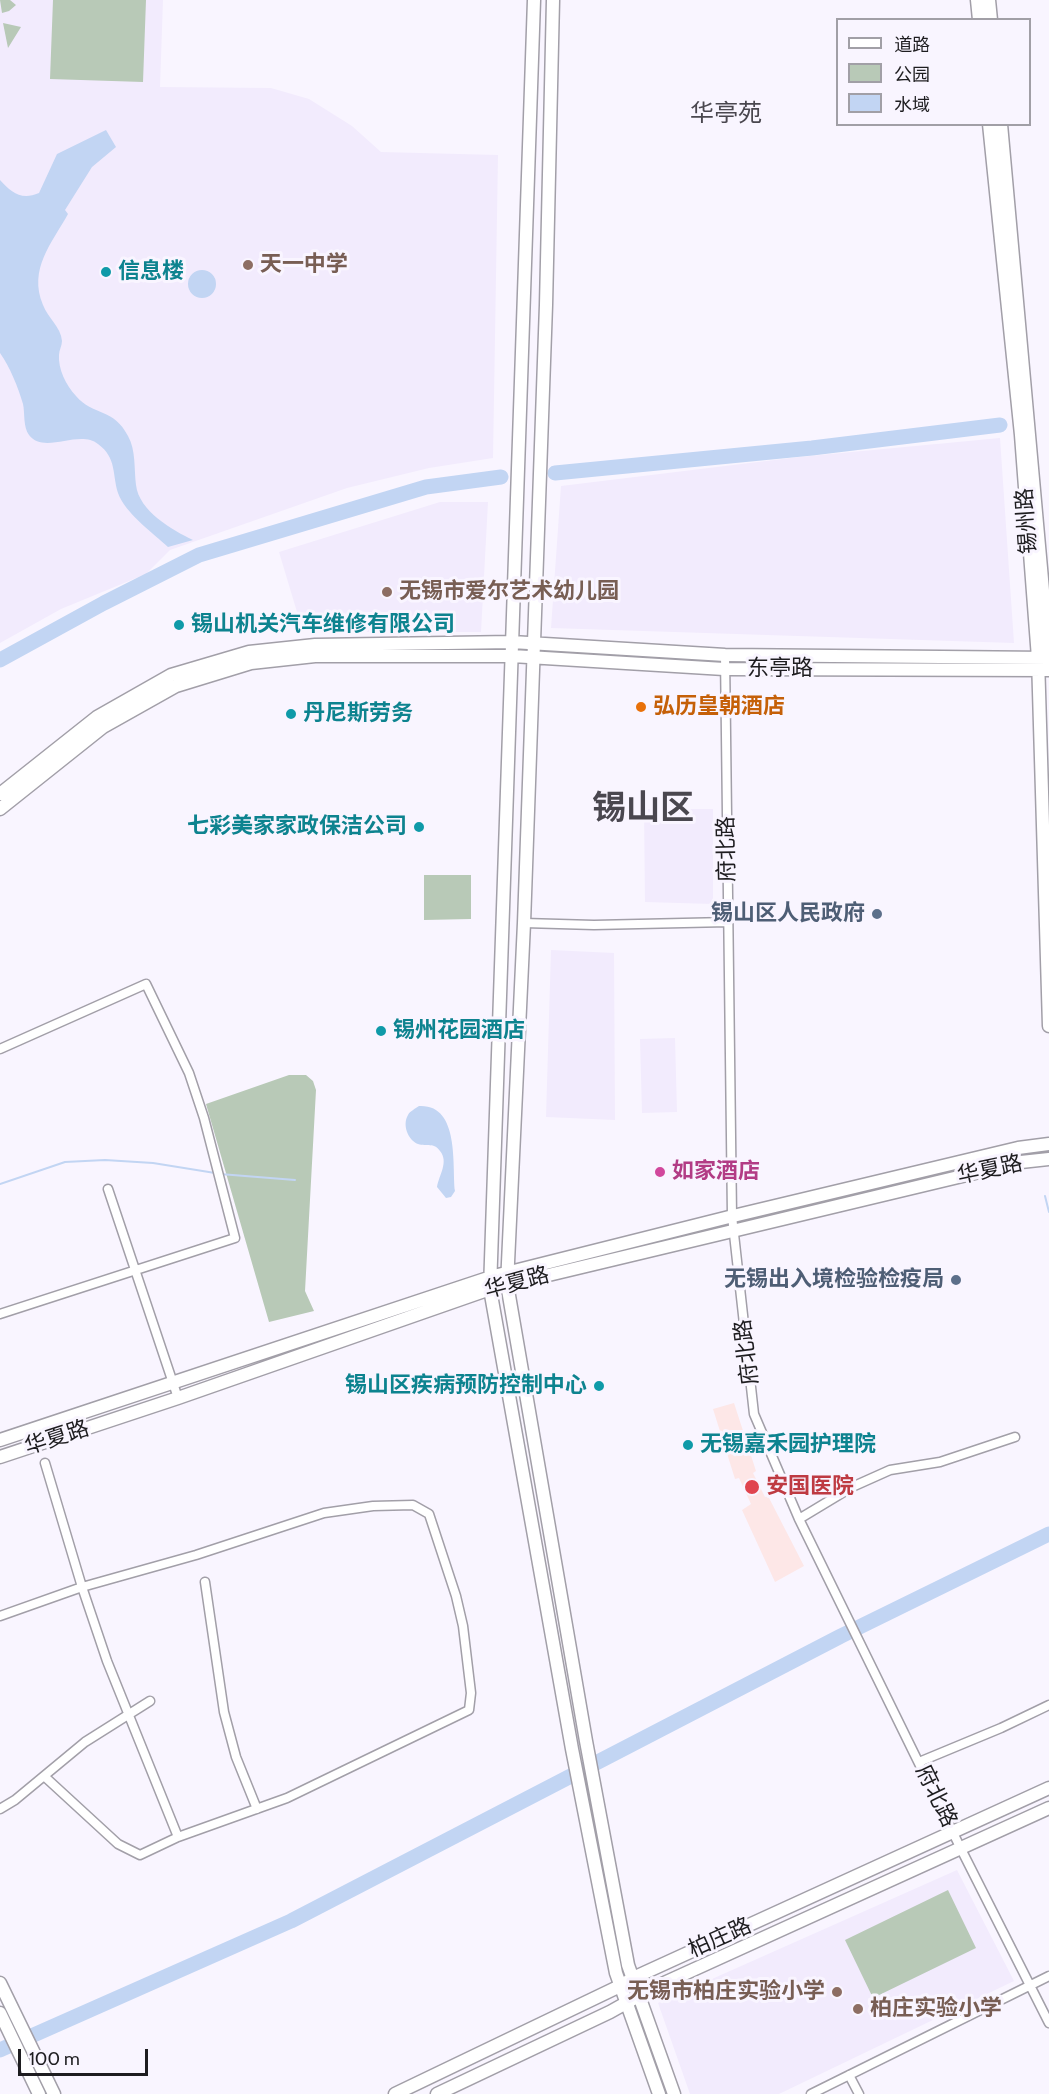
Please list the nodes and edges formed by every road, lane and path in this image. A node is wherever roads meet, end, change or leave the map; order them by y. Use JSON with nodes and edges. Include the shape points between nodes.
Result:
{"nodes":[{"id":1,"x":534,"y":0,"type":"edge"},
{"id":2,"x":554,"y":0,"type":"edge"},
{"id":3,"x":977,"y":0,"type":"edge"},
{"id":4,"x":989,"y":0,"type":"edge"},
{"id":5,"x":979,"y":18,"type":"edge"},
{"id":6,"x":991,"y":18,"type":"edge"},
{"id":7,"x":989,"y":126,"type":"edge"},
{"id":8,"x":1001,"y":126,"type":"edge"},
{"id":9,"x":512,"y":642,"type":"junction"},
{"id":10,"x":533,"y":643,"type":"junction"},
{"id":11,"x":725,"y":655,"type":"junction"},
{"id":12,"x":512,"y":656,"type":"junction"},
{"id":13,"x":532,"y":658,"type":"junction"},
{"id":14,"x":1044,"y":662,"type":"edge"},
{"id":15,"x":724,"y":669,"type":"junction"},
{"id":16,"x":0,"y":794,"type":"edge"},
{"id":17,"x":0,"y":809,"type":"edge"},
{"id":18,"x":728,"y":921,"type":"junction"},
{"id":19,"x":524,"y":923,"type":"junction"},
{"id":20,"x":1049,"y":1026,"type":"edge"},
{"id":21,"x":0,"y":1049,"type":"edge"},
{"id":22,"x":1049,"y":1144,"type":"edge"},
{"id":23,"x":1049,"y":1160,"type":"edge"},
{"id":24,"x":108,"y":1190,"type":"dead end"},
{"id":25,"x":732,"y":1216,"type":"junction"},
{"id":26,"x":732,"y":1231,"type":"junction"},
{"id":27,"x":135,"y":1270,"type":"junction"},
{"id":28,"x":507,"y":1278,"type":"junction"},
{"id":29,"x":490,"y":1283,"type":"junction"},
{"id":30,"x":0,"y":1314,"type":"edge"},
{"id":31,"x":173,"y":1384,"type":"junction"},
{"id":32,"x":178,"y":1398,"type":"junction"},
{"id":33,"x":1015,"y":1437,"type":"dead end"},
{"id":34,"x":0,"y":1440,"type":"edge"},
{"id":35,"x":0,"y":1457,"type":"edge"},
{"id":36,"x":45,"y":1463,"type":"dead end"},
{"id":37,"x":799,"y":1519,"type":"junction"},
{"id":38,"x":205,"y":1582,"type":"dead end"},
{"id":39,"x":82,"y":1587,"type":"junction"},
{"id":40,"x":0,"y":1616,"type":"edge"},
{"id":41,"x":150,"y":1701,"type":"dead end"},
{"id":42,"x":1049,"y":1705,"type":"edge"},
{"id":43,"x":128,"y":1714,"type":"junction"},
{"id":44,"x":919,"y":1762,"type":"junction"},
{"id":45,"x":44,"y":1776,"type":"junction"},
{"id":46,"x":1049,"y":1788,"type":"edge"},
{"id":47,"x":1049,"y":1808,"type":"edge"},
{"id":48,"x":0,"y":1809,"type":"edge"},
{"id":49,"x":257,"y":1809,"type":"junction"},
{"id":50,"x":953,"y":1833,"type":"junction"},
{"id":51,"x":178,"y":1838,"type":"junction"},
{"id":52,"x":961,"y":1849,"type":"junction"},
{"id":53,"x":1049,"y":1976,"type":"edge"},
{"id":54,"x":633,"y":1978,"type":"junction"},
{"id":55,"x":0,"y":1983,"type":"edge"},
{"id":56,"x":620,"y":1986,"type":"junction"},
{"id":57,"x":1029,"y":1986,"type":"junction"},
{"id":58,"x":639,"y":1996,"type":"junction"},
{"id":59,"x":627,"y":2004,"type":"junction"},
{"id":60,"x":3,"y":2019,"type":"edge"},
{"id":61,"x":1049,"y":2023,"type":"edge"},
{"id":62,"x":849,"y":2075,"type":"junction"},
{"id":63,"x":39,"y":2094,"type":"edge"},
{"id":64,"x":54,"y":2094,"type":"edge"},
{"id":65,"x":395,"y":2094,"type":"edge"},
{"id":66,"x":437,"y":2094,"type":"edge"},
{"id":67,"x":658,"y":2094,"type":"edge"},
{"id":68,"x":674,"y":2094,"type":"edge"},
{"id":69,"x":811,"y":2094,"type":"edge"},
{"id":70,"x":859,"y":2094,"type":"edge"}],
"edges":[{"from":1,"to":9,"type":"main road"},
{"from":2,"to":10,"type":"main road"},
{"from":3,"to":5,"type":"main road"},
{"from":4,"to":6,"type":"main road"},
{"from":7,"to":14,"type":"main road","name":"锡州路"},
{"from":8,"to":14,"type":"main road","name":"锡州路"},
{"from":9,"to":10,"type":"main road","name":"东亭路"},
{"from":9,"to":12,"type":"main road"},
{"from":9,"to":16,"type":"main road","name":"东亭路","via":[[315,645],[249,652],[171,675],[106,712]]},
{"from":10,"to":11,"type":"main road","name":"东亭路"},
{"from":10,"to":13,"type":"main road"},
{"from":11,"to":14,"type":"main road","name":"东亭路"},
{"from":11,"to":15,"type":"street","name":"府北路"},
{"from":12,"to":13,"type":"main road","name":"东亭路"},
{"from":12,"to":17,"type":"main road","name":"东亭路","via":[[315,656],[240,666],[176,686],[103,727]]},
{"from":12,"to":29,"type":"main road"},
{"from":13,"to":15,"type":"main road","name":"东亭路"},
{"from":13,"to":19,"type":"main road"},
{"from":14,"to":15,"type":"main road","name":"东亭路"},
{"from":14,"to":20,"type":"main road","name":"锡州路"},
{"from":15,"to":18,"type":"street","name":"府北路"},
{"from":18,"to":19,"type":"street"},
{"from":18,"to":25,"type":"street","name":"府北路"},
{"from":19,"to":28,"type":"main road"},
{"from":21,"to":27,"type":"street","via":[[146,984],[189,1073],[235,1238]]},
{"from":22,"to":25,"type":"main road","name":"华夏路"},
{"from":23,"to":26,"type":"main road","name":"华夏路","via":[[1021,1162]]},
{"from":24,"to":27,"type":"street"},
{"from":25,"to":26,"type":"street","name":"府北路"},
{"from":25,"to":28,"type":"main road","name":"华夏路"},
{"from":26,"to":28,"type":"main road","name":"华夏路"},
{"from":26,"to":37,"type":"street","name":"府北路","via":[[754,1414]]},
{"from":27,"to":30,"type":"street"},
{"from":27,"to":31,"type":"street"},
{"from":28,"to":29,"type":"main road","name":"华夏路"},
{"from":28,"to":54,"type":"main road","via":[[586,1741]]},
{"from":29,"to":31,"type":"main road","name":"华夏路"},
{"from":29,"to":32,"type":"main road","name":"华夏路"},
{"from":29,"to":56,"type":"main road","via":[[581,1798]]},
{"from":31,"to":32,"type":"street"},
{"from":31,"to":34,"type":"main road","name":"华夏路"},
{"from":32,"to":35,"type":"main road","name":"华夏路"},
{"from":33,"to":37,"type":"street","via":[[940,1462],[890,1470],[852,1487]]},
{"from":36,"to":39,"type":"street"},
{"from":37,"to":44,"type":"street","name":"府北路"},
{"from":38,"to":49,"type":"street","via":[[224,1712],[236,1757]]},
{"from":39,"to":40,"type":"street"},
{"from":39,"to":43,"type":"street"},
{"from":39,"to":49,"type":"street","via":[[324,1513],[414,1505],[429,1514],[459,1606],[471,1693],[469,1710]]},
{"from":41,"to":43,"type":"street"},
{"from":42,"to":44,"type":"street"},
{"from":43,"to":45,"type":"street","via":[[85,1742]]},
{"from":43,"to":51,"type":"street"},
{"from":44,"to":50,"type":"street","name":"府北路"},
{"from":45,"to":48,"type":"street"},
{"from":45,"to":51,"type":"street","via":[[118,1844],[140,1855]]},
{"from":46,"to":50,"type":"main road","name":"柏庄路"},
{"from":47,"to":52,"type":"main road","name":"柏庄路"},
{"from":49,"to":51,"type":"street"},
{"from":50,"to":52,"type":"street","name":"府北路"},
{"from":50,"to":54,"type":"main road","name":"柏庄路"},
{"from":52,"to":57,"type":"street","name":"府北路"},
{"from":52,"to":58,"type":"main road","name":"柏庄路"},
{"from":53,"to":57,"type":"street"},
{"from":54,"to":56,"type":"main road","name":"柏庄路"},
{"from":54,"to":58,"type":"main road"},
{"from":55,"to":64,"type":"main road"},
{"from":56,"to":59,"type":"main road"},
{"from":56,"to":65,"type":"main road","name":"柏庄路"},
{"from":57,"to":61,"type":"street","name":"府北路"},
{"from":57,"to":62,"type":"street"},
{"from":58,"to":59,"type":"main road","name":"柏庄路"},
{"from":58,"to":68,"type":"main road"},
{"from":59,"to":66,"type":"main road","name":"柏庄路"},
{"from":59,"to":67,"type":"main road"},
{"from":60,"to":63,"type":"main road"},
{"from":62,"to":69,"type":"street"},
{"from":62,"to":70,"type":"street"}]}
